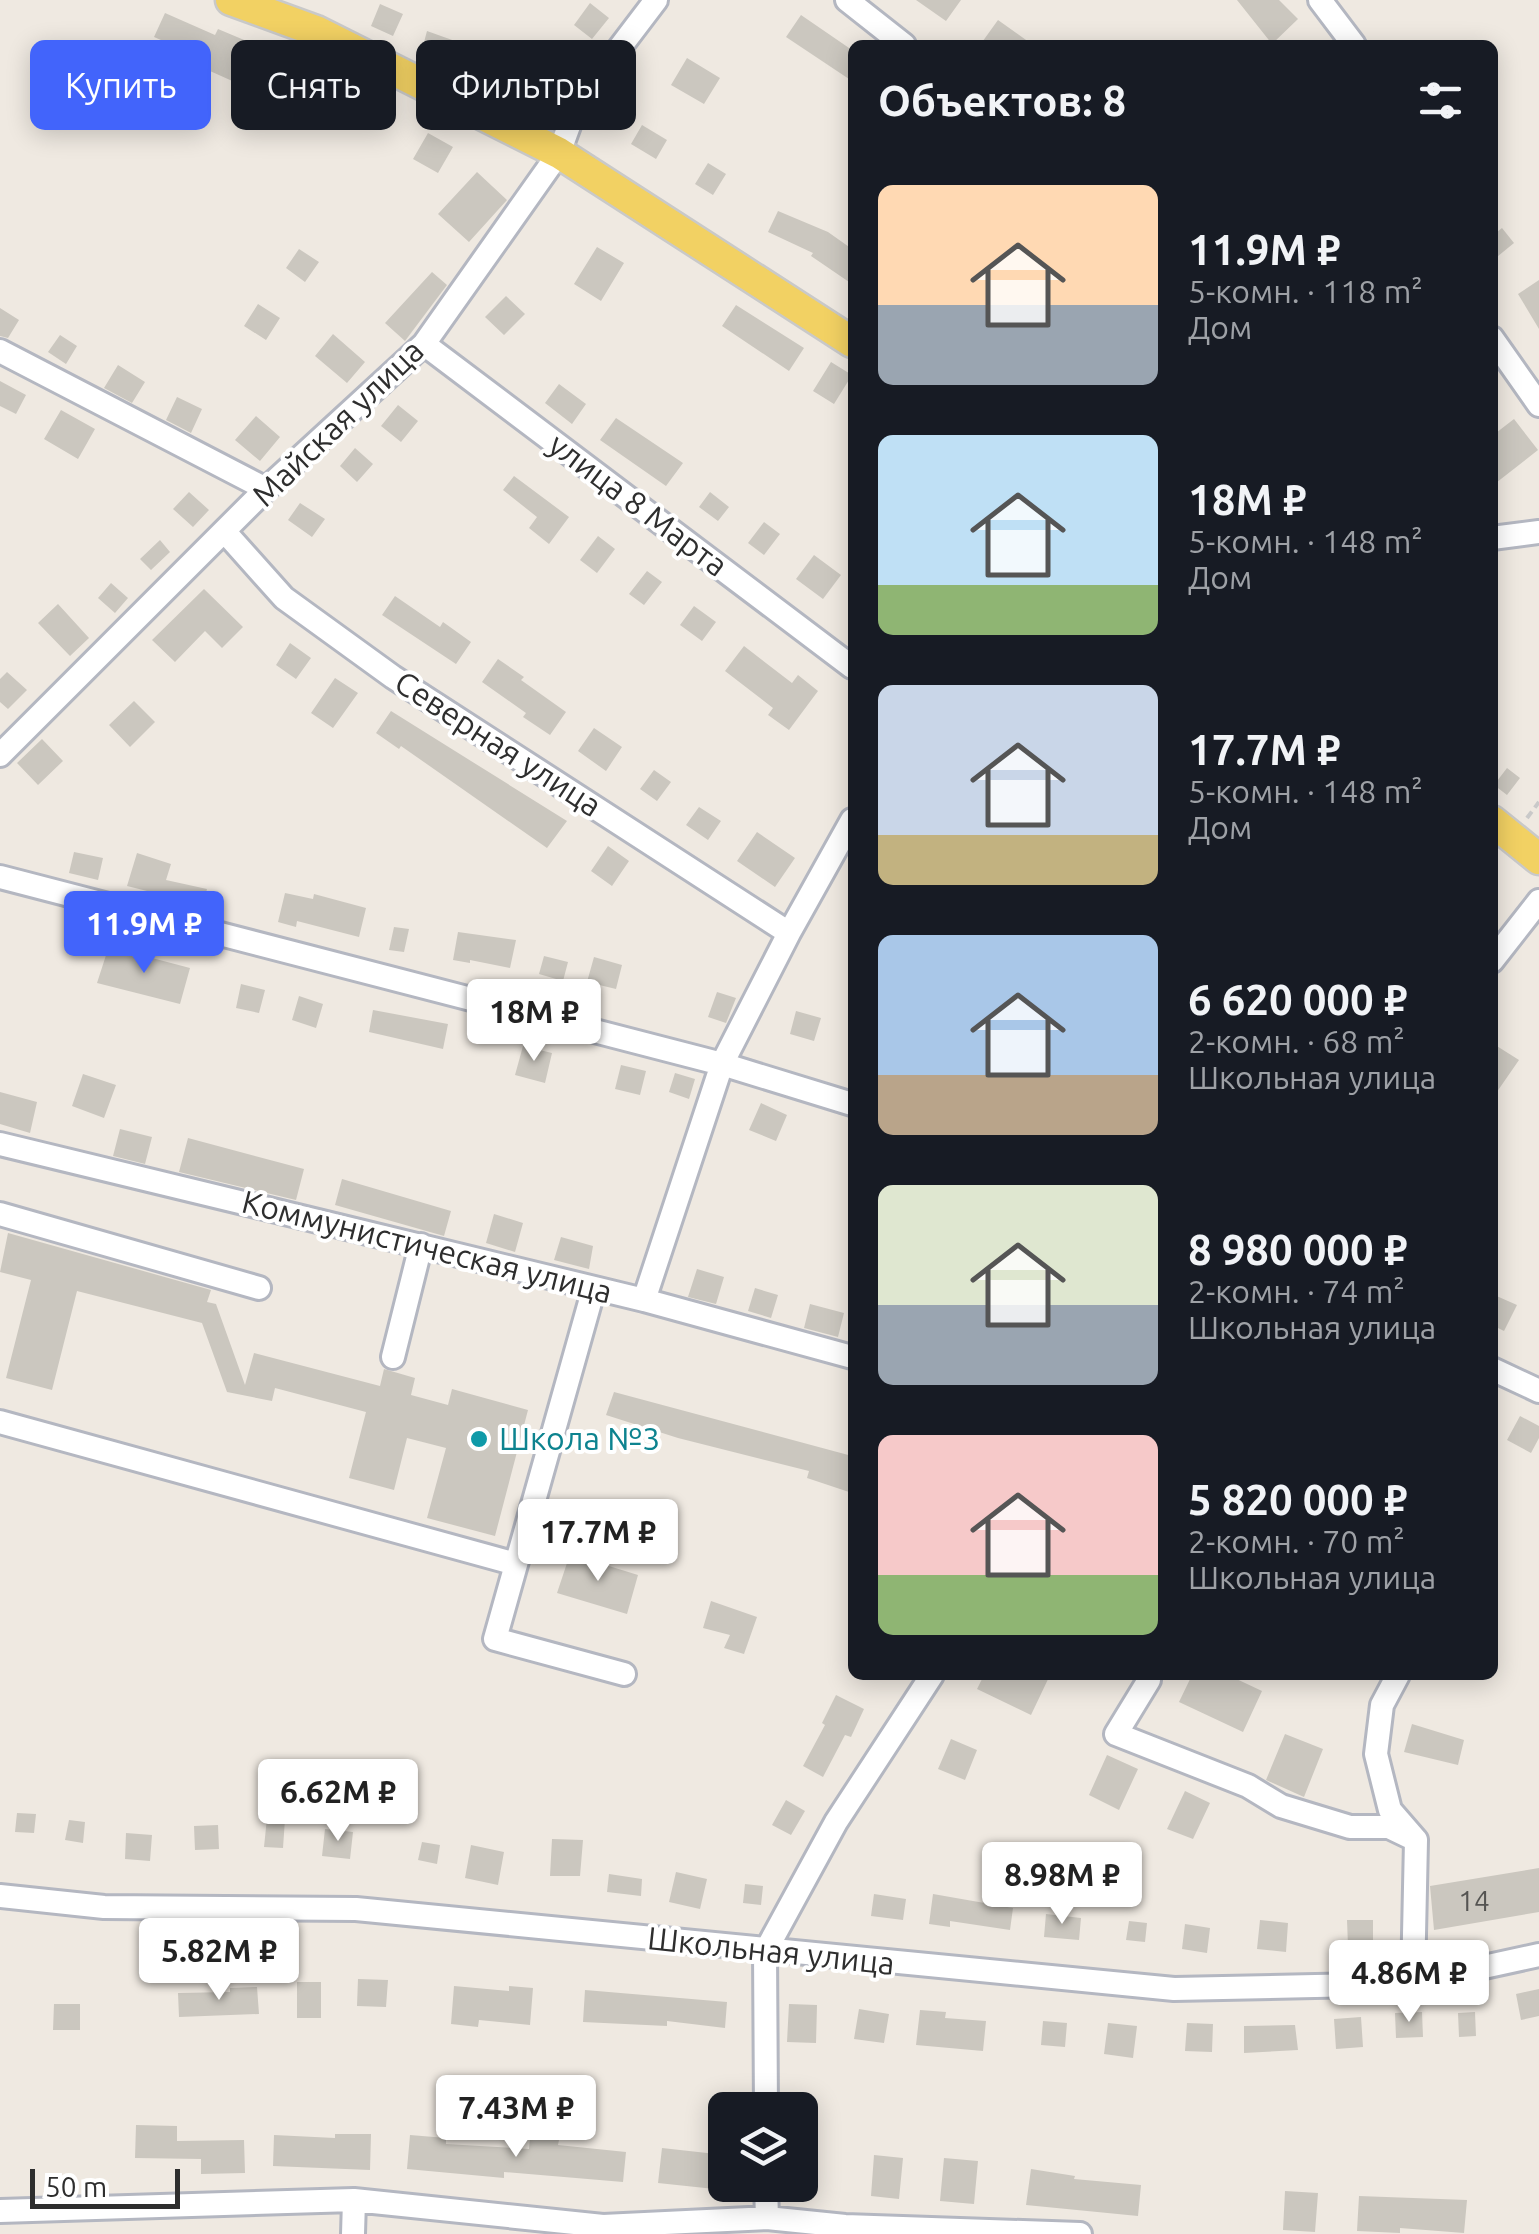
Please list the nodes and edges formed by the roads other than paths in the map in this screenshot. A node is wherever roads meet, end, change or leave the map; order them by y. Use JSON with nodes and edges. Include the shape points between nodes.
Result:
{"nodes":[{"id":1,"x":231,"y":0,"type":"edge"},
{"id":2,"x":656,"y":0,"type":"edge"},
{"id":3,"x":848,"y":0,"type":"edge"},
{"id":4,"x":1320,"y":0,"type":"edge"},
{"id":5,"x":898,"y":40,"type":"edge"},
{"id":6,"x":1350,"y":40,"type":"edge"},
{"id":7,"x":560,"y":153,"type":"junction"},
{"id":8,"x":848,"y":339,"type":"edge"},
{"id":9,"x":424,"y":344,"type":"junction"},
{"id":10,"x":1498,"y":346,"type":"edge"},
{"id":11,"x":0,"y":350,"type":"edge"},
{"id":12,"x":1539,"y":404,"type":"edge"},
{"id":13,"x":266,"y":489,"type":"junction"},
{"id":14,"x":225,"y":532,"type":"junction"},
{"id":15,"x":1539,"y":532,"type":"edge"},
{"id":16,"x":1498,"y":537,"type":"edge"},
{"id":17,"x":848,"y":664,"type":"edge"},
{"id":18,"x":0,"y":755,"type":"edge"},
{"id":19,"x":1498,"y":826,"type":"edge"},
{"id":20,"x":848,"y":827,"type":"edge"},
{"id":21,"x":1539,"y":859,"type":"edge"},
{"id":22,"x":0,"y":876,"type":"edge"},
{"id":23,"x":1539,"y":902,"type":"edge"},
{"id":24,"x":788,"y":932,"type":"junction"},
{"id":25,"x":1498,"y":953,"type":"edge"},
{"id":26,"x":722,"y":1064,"type":"junction"},
{"id":27,"x":848,"y":1103,"type":"edge"},
{"id":28,"x":0,"y":1144,"type":"edge"},
{"id":29,"x":0,"y":1214,"type":"edge"},
{"id":30,"x":422,"y":1245,"type":"junction"},
{"id":31,"x":259,"y":1288,"type":"dead end"},
{"id":32,"x":594,"y":1288,"type":"junction"},
{"id":33,"x":644,"y":1300,"type":"junction"},
{"id":34,"x":392,"y":1357,"type":"dead end"},
{"id":35,"x":848,"y":1357,"type":"edge"},
{"id":36,"x":1498,"y":1372,"type":"edge"},
{"id":37,"x":1539,"y":1391,"type":"edge"},
{"id":38,"x":0,"y":1422,"type":"edge"},
{"id":39,"x":516,"y":1564,"type":"junction"},
{"id":40,"x":624,"y":1674,"type":"dead end"},
{"id":41,"x":929,"y":1680,"type":"edge"},
{"id":42,"x":1149,"y":1680,"type":"dead end"},
{"id":43,"x":1395,"y":1680,"type":"edge"},
{"id":44,"x":1416,"y":1840,"type":"junction"},
{"id":45,"x":0,"y":1896,"type":"edge"},
{"id":46,"x":765,"y":1952,"type":"junction"},
{"id":47,"x":1539,"y":1955,"type":"edge"},
{"id":48,"x":1413,"y":1982,"type":"junction"},
{"id":49,"x":766,"y":2092,"type":"edge"},
{"id":50,"x":354,"y":2200,"type":"junction"},
{"id":51,"x":767,"y":2202,"type":"edge"},
{"id":52,"x":0,"y":2210,"type":"edge"},
{"id":53,"x":767,"y":2218,"type":"junction"},
{"id":54,"x":603,"y":2230,"type":"edge"},
{"id":55,"x":845,"y":2230,"type":"edge"},
{"id":56,"x":353,"y":2234,"type":"edge"},
{"id":57,"x":1080,"y":2234,"type":"edge"}],
"edges":[{"from":1,"to":7,"type":"main road","via":[[316,31]]},
{"from":2,"to":7,"type":"street","name":"Майская улица","via":[[577,104]]},
{"from":3,"to":5,"type":"street"},
{"from":4,"to":6,"type":"street"},
{"from":7,"to":8,"type":"main road"},
{"from":7,"to":9,"type":"street","name":"Майская улица"},
{"from":9,"to":13,"type":"street","name":"Майская улица"},
{"from":9,"to":17,"type":"street","name":"улица 8 Марта"},
{"from":10,"to":12,"type":"street"},
{"from":11,"to":13,"type":"street"},
{"from":13,"to":14,"type":"street","name":"Майская улица"},
{"from":14,"to":18,"type":"street","name":"Майская улица"},
{"from":14,"to":24,"type":"street","name":"Северная улица","via":[[284,598],[362,654]]},
{"from":15,"to":16,"type":"street"},
{"from":19,"to":21,"type":"main road"},
{"from":20,"to":24,"type":"street"},
{"from":22,"to":26,"type":"street"},
{"from":23,"to":25,"type":"street"},
{"from":24,"to":26,"type":"street"},
{"from":26,"to":27,"type":"street"},
{"from":26,"to":33,"type":"street"},
{"from":28,"to":30,"type":"street","name":"Коммунистическая улица"},
{"from":29,"to":31,"type":"street"},
{"from":30,"to":32,"type":"street","name":"Коммунистическая улица"},
{"from":30,"to":34,"type":"street"},
{"from":32,"to":33,"type":"street","name":"Коммунистическая улица"},
{"from":32,"to":39,"type":"street"},
{"from":33,"to":35,"type":"street","name":"Коммунистическая улица"},
{"from":36,"to":37,"type":"street"},
{"from":38,"to":39,"type":"street"},
{"from":39,"to":40,"type":"street","via":[[495,1639]]},
{"from":41,"to":46,"type":"street","via":[[836,1822]]},
{"from":42,"to":44,"type":"street","via":[[1116,1734],[1248,1786],[1281,1806],[1350,1827],[1390,1828]]},
{"from":43,"to":44,"type":"street","via":[[1382,1704],[1376,1754],[1390,1810]]},
{"from":44,"to":48,"type":"street"},
{"from":45,"to":46,"type":"street","name":"Школьная улица","via":[[104,1907],[356,1909]]},
{"from":46,"to":48,"type":"street","name":"Школьная улица","via":[[1174,1989]]},
{"from":46,"to":49,"type":"street"},
{"from":47,"to":48,"type":"street","name":"Школьная улица"},
{"from":50,"to":52,"type":"street"},
{"from":50,"to":54,"type":"street"},
{"from":50,"to":56,"type":"street"},
{"from":51,"to":53,"type":"street"},
{"from":53,"to":54,"type":"street"},
{"from":53,"to":55,"type":"street"},
{"from":55,"to":57,"type":"street"}]}
